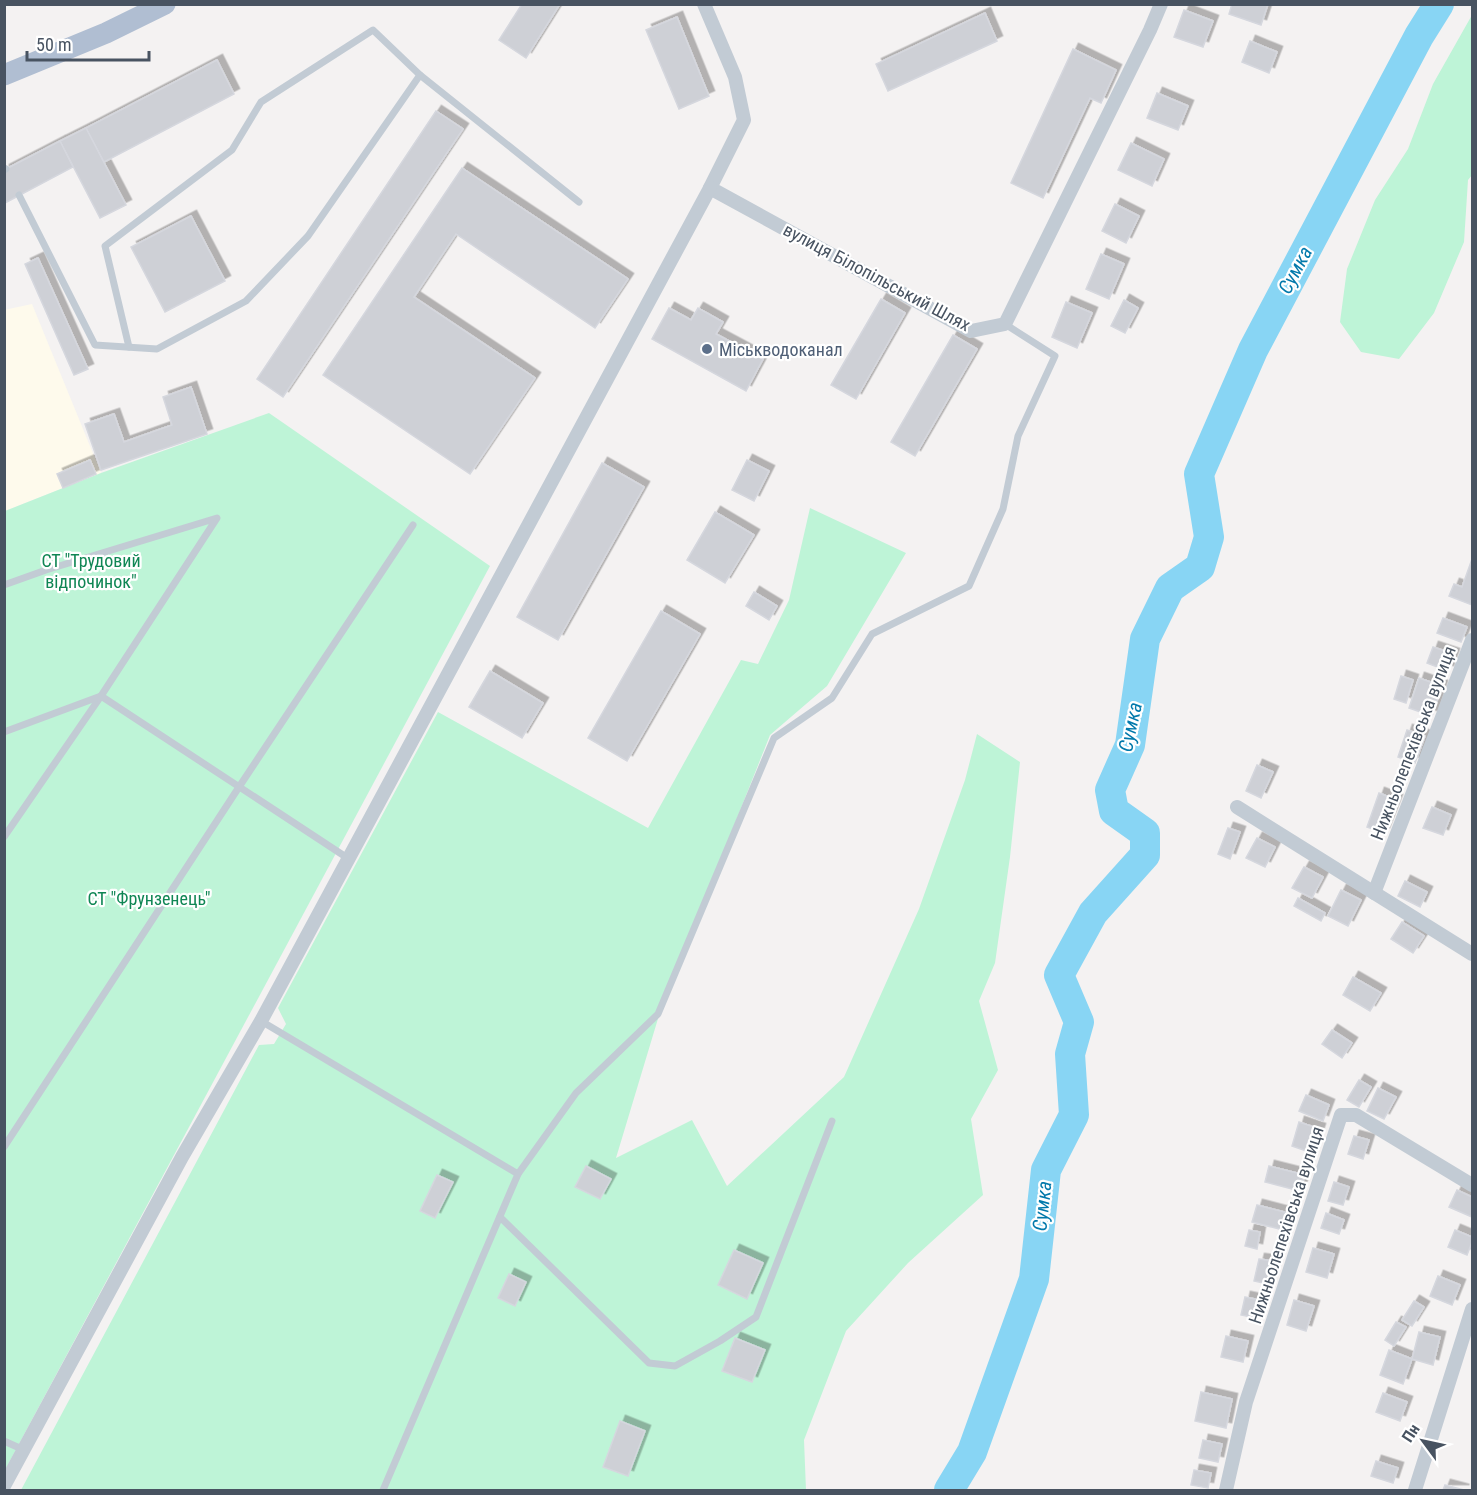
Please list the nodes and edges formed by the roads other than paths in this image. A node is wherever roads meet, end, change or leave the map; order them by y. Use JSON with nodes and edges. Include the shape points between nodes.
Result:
{"nodes":[{"id":1,"x":165,"y":4,"type":"edge"},
{"id":2,"x":704,"y":4,"type":"edge"},
{"id":3,"x":1161,"y":4,"type":"edge"},
{"id":4,"x":4,"y":75,"type":"edge"},
{"id":5,"x":420,"y":75,"type":"junction"},
{"id":6,"x":710,"y":188,"type":"junction"},
{"id":7,"x":19,"y":195,"type":"dead end"},
{"id":8,"x":579,"y":202,"type":"dead end"},
{"id":9,"x":1005,"y":324,"type":"junction"},
{"id":10,"x":129,"y":347,"type":"junction"},
{"id":11,"x":413,"y":525,"type":"dead end"},
{"id":12,"x":4,"y":585,"type":"edge"},
{"id":13,"x":1473,"y":640,"type":"edge"},
{"id":14,"x":101,"y":696,"type":"junction"},
{"id":15,"x":4,"y":732,"type":"edge"},
{"id":16,"x":239,"y":787,"type":"junction"},
{"id":17,"x":1237,"y":807,"type":"dead end"},
{"id":18,"x":4,"y":837,"type":"edge"},
{"id":19,"x":349,"y":859,"type":"junction"},
{"id":20,"x":1374,"y":893,"type":"junction"},
{"id":21,"x":1473,"y":954,"type":"edge"},
{"id":22,"x":261,"y":1022,"type":"junction"},
{"id":23,"x":832,"y":1121,"type":"dead end"},
{"id":24,"x":4,"y":1147,"type":"edge"},
{"id":25,"x":518,"y":1174,"type":"junction"},
{"id":26,"x":1473,"y":1185,"type":"edge"},
{"id":27,"x":500,"y":1217,"type":"junction"},
{"id":28,"x":1473,"y":1309,"type":"edge"},
{"id":29,"x":4,"y":1441,"type":"edge"},
{"id":30,"x":24,"y":1450,"type":"junction"},
{"id":31,"x":4,"y":1486,"type":"edge"},
{"id":32,"x":383,"y":1491,"type":"edge"},
{"id":33,"x":1226,"y":1491,"type":"edge"},
{"id":34,"x":1415,"y":1491,"type":"edge"}],
"edges":[{"from":1,"to":4,"type":"main road"},
{"from":2,"to":6,"type":"street","via":[[735,77],[744,120]]},
{"from":3,"to":9,"type":"street"},
{"from":5,"to":8,"type":"lane"},
{"from":5,"to":10,"type":"lane","via":[[308,236],[246,301],[157,349]]},
{"from":5,"to":10,"type":"lane","via":[[373,30],[261,102],[232,150],[105,246]]},
{"from":6,"to":9,"type":"street","name":"вулиця Білопільський Шлях","via":[[971,331]]},
{"from":6,"to":19,"type":"street"},
{"from":7,"to":10,"type":"lane","via":[[95,345]]},
{"from":9,"to":25,"type":"lane","via":[[1055,356],[1018,436],[1003,508],[969,586],[872,634],[832,698],[774,738],[658,1014],[576,1093]]},
{"from":11,"to":16,"type":"lane"},
{"from":12,"to":14,"type":"lane","via":[[217,518]]},
{"from":13,"to":20,"type":"street","name":"Нижньолепехівська вулиця"},
{"from":14,"to":15,"type":"lane"},
{"from":14,"to":16,"type":"lane"},
{"from":14,"to":18,"type":"lane"},
{"from":16,"to":19,"type":"lane"},
{"from":16,"to":24,"type":"lane"},
{"from":17,"to":20,"type":"street"},
{"from":19,"to":22,"type":"street"},
{"from":20,"to":21,"type":"street"},
{"from":22,"to":25,"type":"lane"},
{"from":22,"to":30,"type":"street","via":[[182,1157]]},
{"from":23,"to":27,"type":"lane","via":[[756,1317],[675,1366],[649,1363]]},
{"from":25,"to":27,"type":"lane"},
{"from":26,"to":33,"type":"street","name":"Нижньолепехівська вулиця","via":[[1356,1115],[1341,1115],[1246,1402]]},
{"from":27,"to":32,"type":"lane"},
{"from":28,"to":34,"type":"street"},
{"from":29,"to":30,"type":"lane"},
{"from":30,"to":31,"type":"street"}]}
